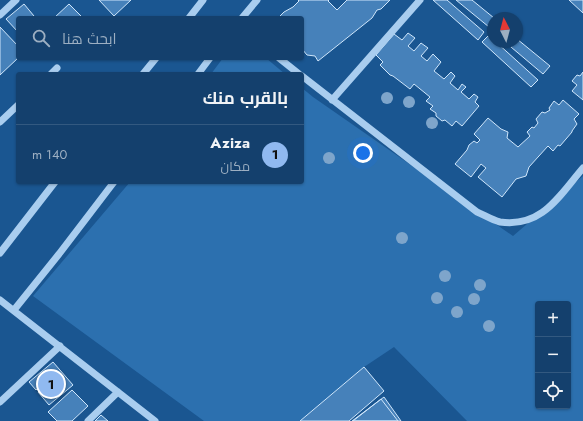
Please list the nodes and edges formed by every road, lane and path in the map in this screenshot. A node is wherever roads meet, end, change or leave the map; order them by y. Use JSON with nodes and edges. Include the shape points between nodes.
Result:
{"nodes":[{"id":1,"x":16,"y":0,"type":"edge"},
{"id":2,"x":203,"y":0,"type":"edge"},
{"id":3,"x":257,"y":0,"type":"edge"},
{"id":4,"x":420,"y":0,"type":"edge"},
{"id":5,"x":0,"y":15,"type":"edge"},
{"id":6,"x":190,"y":16,"type":"edge"},
{"id":7,"x":244,"y":16,"type":"edge"},
{"id":8,"x":154,"y":60,"type":"edge"},
{"id":9,"x":208,"y":60,"type":"edge"},
{"id":10,"x":282,"y":60,"type":"edge"},
{"id":11,"x":57,"y":68,"type":"dead end"},
{"id":12,"x":53,"y":72,"type":"edge"},
{"id":13,"x":145,"y":72,"type":"edge"},
{"id":14,"x":200,"y":72,"type":"edge"},
{"id":15,"x":296,"y":72,"type":"edge"},
{"id":16,"x":304,"y":78,"type":"edge"},
{"id":17,"x":332,"y":100,"type":"junction"},
{"id":18,"x":16,"y":107,"type":"edge"},
{"id":19,"x":0,"y":122,"type":"edge"},
{"id":20,"x":583,"y":168,"type":"edge"},
{"id":21,"x":53,"y":184,"type":"edge"},
{"id":22,"x":112,"y":184,"type":"edge"},
{"id":23,"x":0,"y":253,"type":"edge"},
{"id":24,"x":0,"y":300,"type":"edge"},
{"id":25,"x":14,"y":310,"type":"junction"},
{"id":26,"x":60,"y":346,"type":"junction"},
{"id":27,"x":118,"y":392,"type":"junction"},
{"id":28,"x":0,"y":402,"type":"edge"},
{"id":29,"x":88,"y":421,"type":"edge"},
{"id":30,"x":156,"y":421,"type":"edge"}],
"edges":[{"from":1,"to":5,"type":"street"},
{"from":2,"to":6,"type":"street"},
{"from":3,"to":7,"type":"street"},
{"from":4,"to":17,"type":"street"},
{"from":8,"to":13,"type":"street"},
{"from":9,"to":14,"type":"street"},
{"from":10,"to":15,"type":"street"},
{"from":11,"to":12,"type":"street"},
{"from":16,"to":17,"type":"street"},
{"from":17,"to":20,"type":"street","via":[[477,212],[498,222],[518,223],[547,210]]},
{"from":18,"to":19,"type":"street"},
{"from":21,"to":23,"type":"street"},
{"from":22,"to":25,"type":"street"},
{"from":24,"to":25,"type":"street"},
{"from":25,"to":26,"type":"street"},
{"from":26,"to":27,"type":"street"},
{"from":26,"to":28,"type":"street"},
{"from":27,"to":29,"type":"street"},
{"from":27,"to":30,"type":"street"}]}
